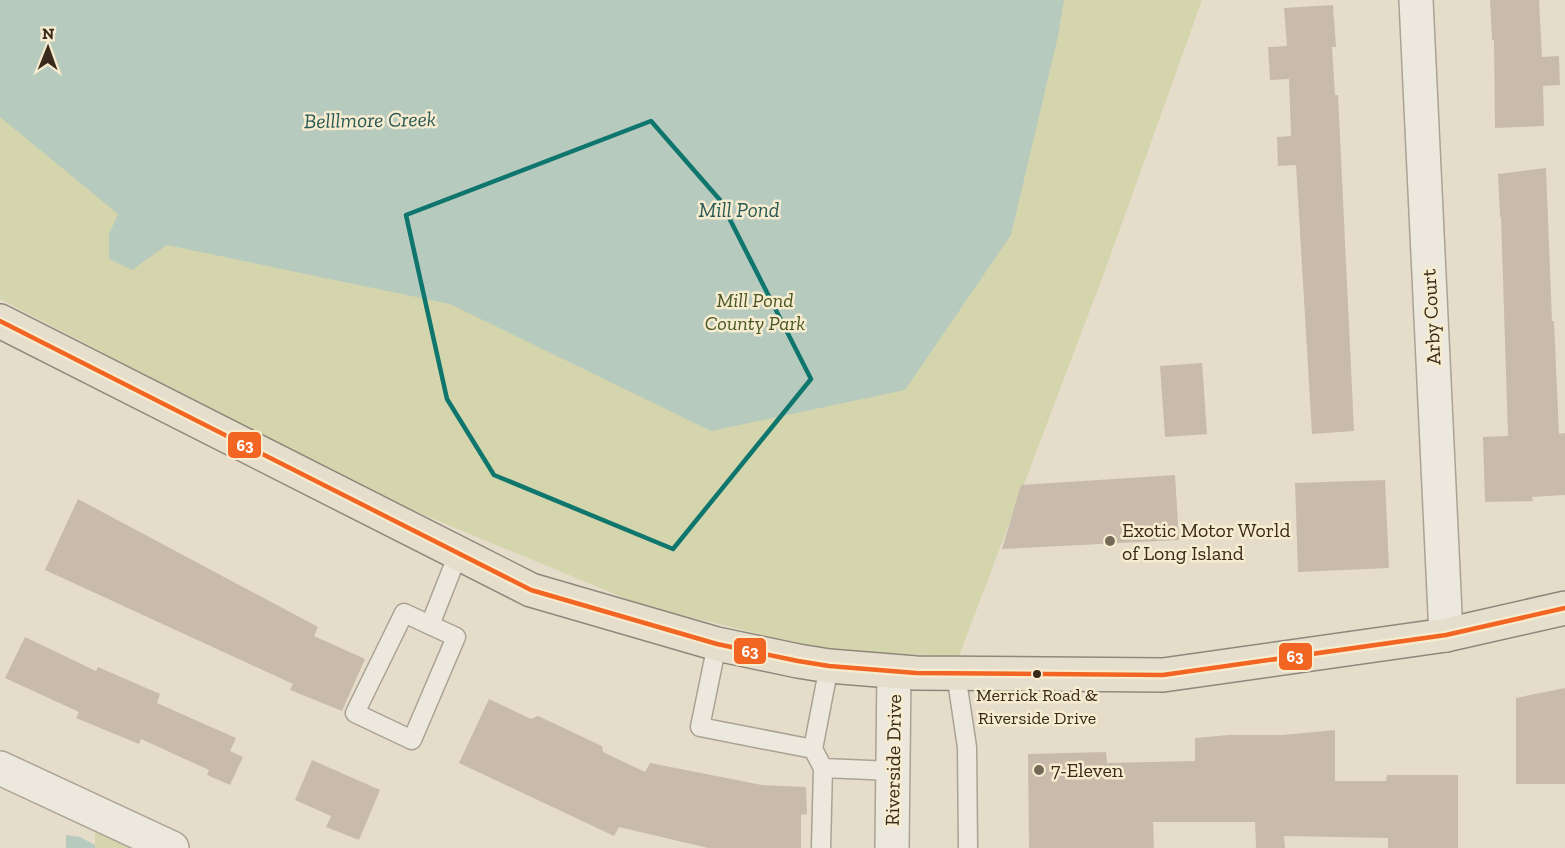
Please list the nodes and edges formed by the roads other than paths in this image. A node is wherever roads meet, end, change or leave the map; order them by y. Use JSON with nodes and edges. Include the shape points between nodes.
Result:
{"nodes":[{"id":1,"x":1416,"y":0,"type":"edge"},
{"id":2,"x":0,"y":321,"type":"edge"},
{"id":3,"x":458,"y":554,"type":"junction"},
{"id":4,"x":1565,"y":608,"type":"edge"},
{"id":5,"x":430,"y":625,"type":"junction"},
{"id":6,"x":1446,"y":635,"type":"junction"},
{"id":7,"x":717,"y":644,"type":"junction"},
{"id":8,"x":829,"y":666,"type":"junction"},
{"id":9,"x":894,"y":672,"type":"junction"},
{"id":10,"x":956,"y":674,"type":"junction"},
{"id":11,"x":813,"y":749,"type":"junction"},
{"id":12,"x":0,"y":768,"type":"edge"},
{"id":13,"x":823,"y":768,"type":"junction"},
{"id":14,"x":893,"y":771,"type":"junction"},
{"id":15,"x":172,"y":848,"type":"edge"},
{"id":16,"x":821,"y":848,"type":"edge"},
{"id":17,"x":892,"y":848,"type":"edge"},
{"id":18,"x":968,"y":848,"type":"edge"}],
"edges":[{"from":1,"to":6,"type":"street","name":"Arby Court"},
{"from":2,"to":3,"type":"main road"},
{"from":3,"to":5,"type":"lane"},
{"from":3,"to":7,"type":"main road","via":[[531,591]]},
{"from":4,"to":6,"type":"main road"},
{"from":5,"to":5,"type":"lane","via":[[404,613],[355,713],[412,740],[456,637]]},
{"from":6,"to":10,"type":"main road","via":[[1163,675]]},
{"from":7,"to":8,"type":"main road"},
{"from":7,"to":11,"type":"lane","via":[[700,727]]},
{"from":8,"to":9,"type":"main road"},
{"from":8,"to":11,"type":"lane"},
{"from":9,"to":10,"type":"main road"},
{"from":9,"to":14,"type":"street","name":"Riverside Drive"},
{"from":10,"to":18,"type":"lane","via":[[967,747]]},
{"from":11,"to":13,"type":"lane"},
{"from":12,"to":15,"type":"street"},
{"from":13,"to":14,"type":"lane"},
{"from":13,"to":16,"type":"lane"},
{"from":14,"to":17,"type":"street","name":"Riverside Drive"}]}
